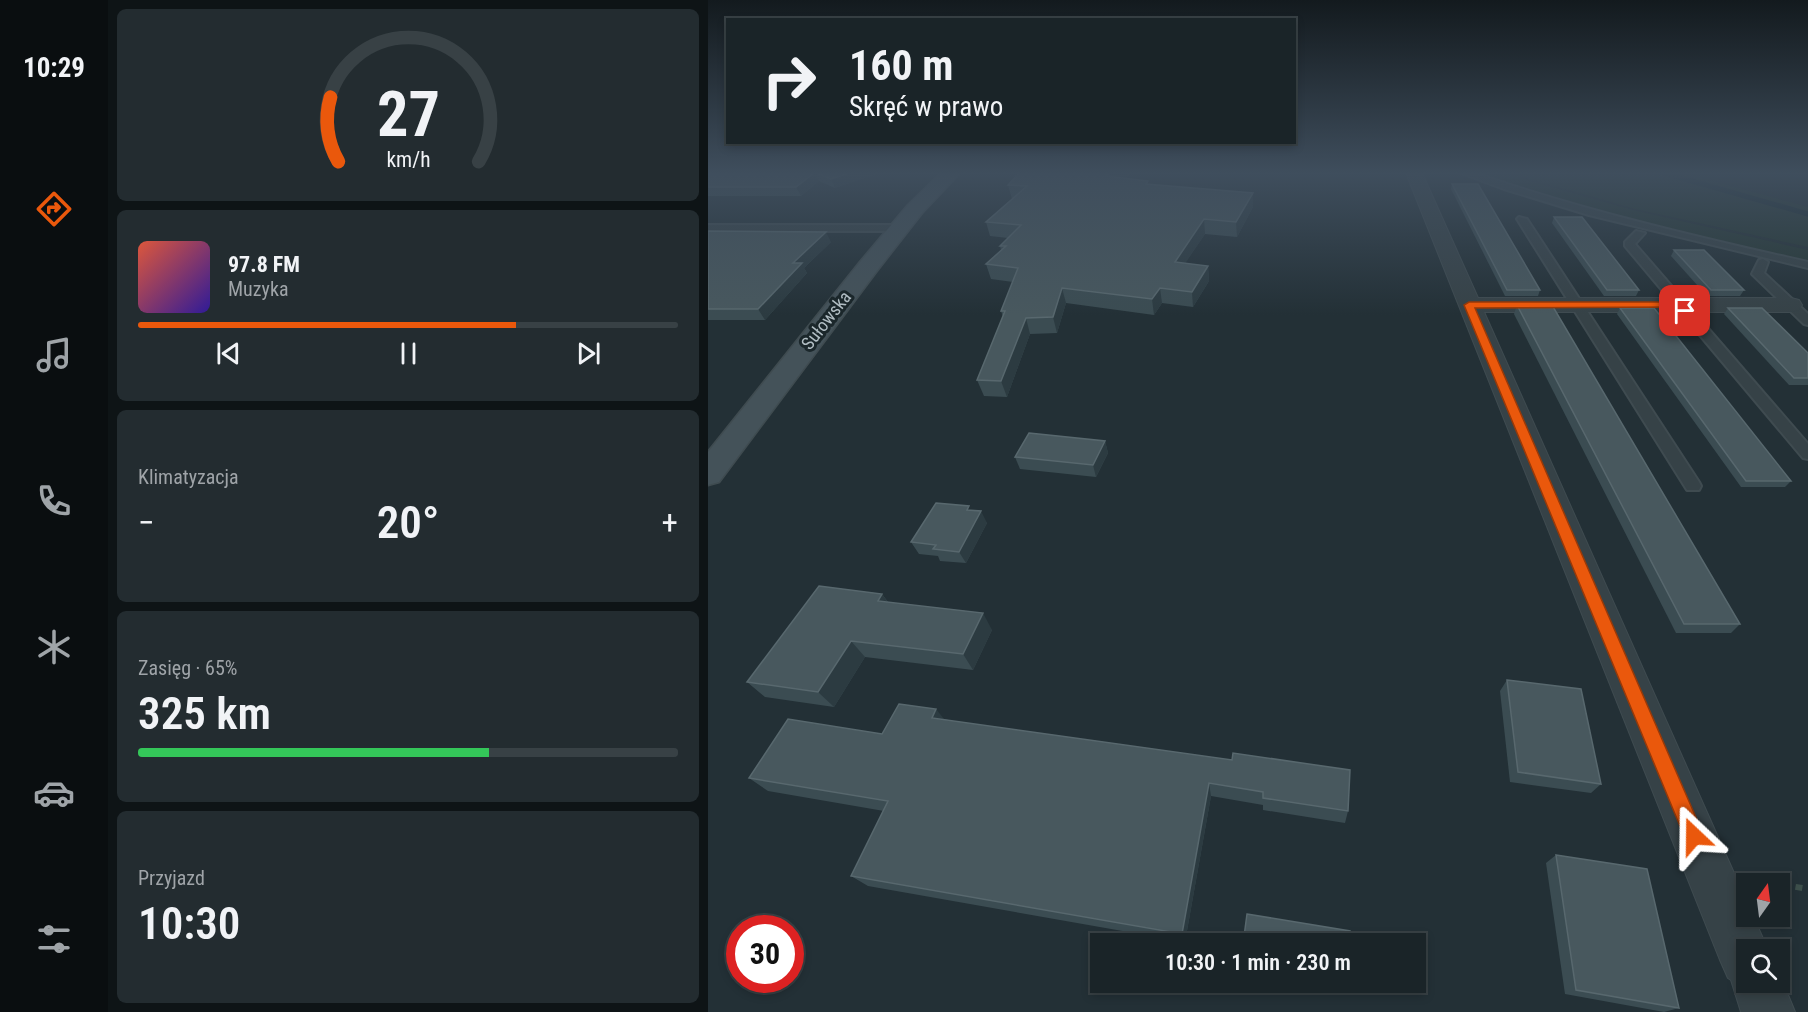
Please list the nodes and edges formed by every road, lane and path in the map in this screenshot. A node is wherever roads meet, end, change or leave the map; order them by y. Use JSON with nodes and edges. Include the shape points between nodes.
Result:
{"nodes":[{"id":1,"x":906,"y":220,"type":"edge"},
{"id":2,"x":1434,"y":220,"type":"edge"},
{"id":3,"x":1523,"y":220,"type":"edge"},
{"id":4,"x":1623,"y":220,"type":"edge"},
{"id":5,"x":708,"y":228,"type":"edge"},
{"id":6,"x":900,"y":228,"type":"junction"},
{"id":7,"x":1640,"y":232,"type":"dead end"},
{"id":8,"x":1763,"y":262,"type":"dead end"},
{"id":9,"x":1808,"y":265,"type":"edge"},
{"id":10,"x":1679,"y":304,"type":"junction"},
{"id":11,"x":1469,"y":305,"type":"junction"},
{"id":12,"x":1577,"y":305,"type":"junction"},
{"id":13,"x":1791,"y":305,"type":"junction"},
{"id":14,"x":1808,"y":321,"type":"edge"},
{"id":15,"x":1808,"y":454,"type":"edge"},
{"id":16,"x":708,"y":474,"type":"edge"},
{"id":17,"x":1693,"y":486,"type":"dead end"},
{"id":18,"x":1711,"y":876,"type":"junction"},
{"id":19,"x":1808,"y":889,"type":"edge"},
{"id":20,"x":1737,"y":939,"type":"edge"},
{"id":21,"x":1760,"y":993,"type":"edge"},
{"id":22,"x":1768,"y":1012,"type":"edge"}],
"edges":[{"from":1,"to":6,"type":"main road","name":"Sułowska"},
{"from":2,"to":11,"type":"street"},
{"from":3,"to":12,"type":"lane"},
{"from":4,"to":9,"type":"lane"},
{"from":5,"to":6,"type":"lane"},
{"from":6,"to":16,"type":"main road","name":"Sułowska"},
{"from":7,"to":10,"type":"lane","via":[[1629,244]]},
{"from":8,"to":13,"type":"lane","via":[[1758,274]]},
{"from":10,"to":12,"type":"street"},
{"from":10,"to":13,"type":"street"},
{"from":10,"to":15,"type":"lane"},
{"from":11,"to":12,"type":"street"},
{"from":11,"to":18,"type":"street"},
{"from":12,"to":17,"type":"lane"},
{"from":13,"to":14,"type":"lane"},
{"from":18,"to":19,"type":"path"},
{"from":18,"to":20,"type":"street"},
{"from":21,"to":22,"type":"street"}]}
